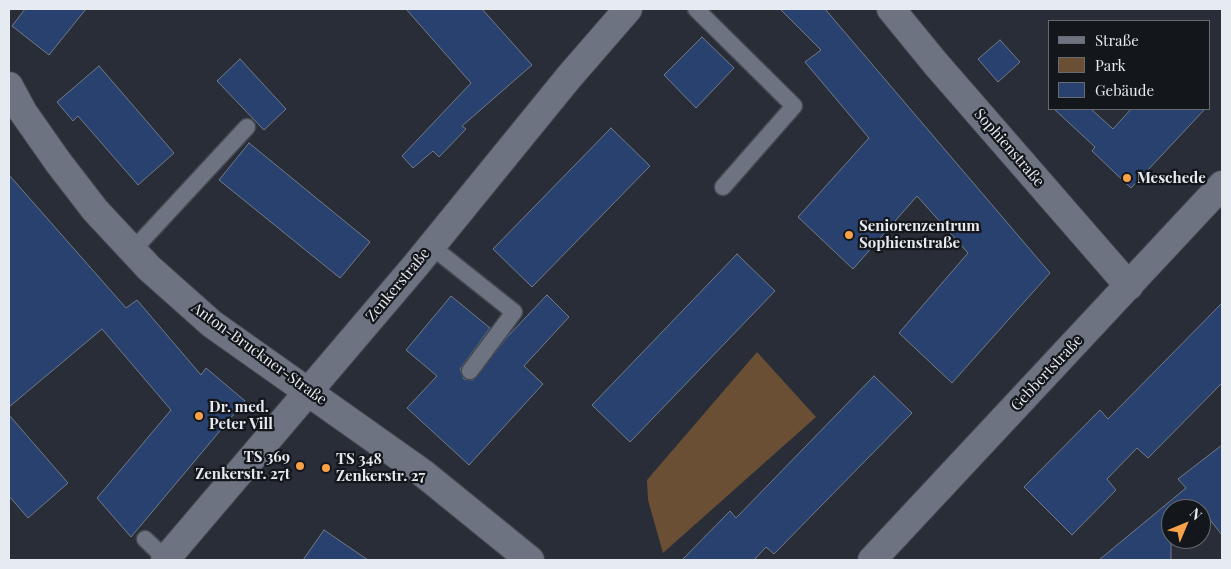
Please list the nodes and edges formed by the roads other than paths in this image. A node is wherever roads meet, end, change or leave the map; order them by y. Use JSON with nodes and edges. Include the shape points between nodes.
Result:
{"nodes":[{"id":1,"x":628,"y":9,"type":"edge"},
{"id":2,"x":696,"y":9,"type":"edge"},
{"id":3,"x":891,"y":9,"type":"edge"},
{"id":4,"x":9,"y":86,"type":"edge"},
{"id":5,"x":247,"y":126,"type":"dead end"},
{"id":6,"x":723,"y":187,"type":"dead end"},
{"id":7,"x":1221,"y":189,"type":"edge"},
{"id":8,"x":431,"y":246,"type":"junction"},
{"id":9,"x":133,"y":250,"type":"junction"},
{"id":10,"x":1129,"y":286,"type":"junction"},
{"id":11,"x":470,"y":371,"type":"dead end"},
{"id":12,"x":307,"y":391,"type":"junction"},
{"id":13,"x":145,"y":539,"type":"dead end"},
{"id":14,"x":165,"y":560,"type":"edge"},
{"id":15,"x":530,"y":560,"type":"edge"},
{"id":16,"x":872,"y":560,"type":"edge"}],
"edges":[{"from":1,"to":8,"type":"street","name":"Zenkerstraße"},
{"from":2,"to":6,"type":"lane","via":[[794,106]]},
{"from":3,"to":10,"type":"street","name":"Sophienstraße"},
{"from":4,"to":9,"type":"street","name":"Anton-Bruckner-Straße","via":[[22,112],[58,162],[95,210]]},
{"from":5,"to":9,"type":"lane"},
{"from":7,"to":10,"type":"street","name":"Gebbertstraße"},
{"from":8,"to":11,"type":"lane","via":[[514,312]]},
{"from":8,"to":12,"type":"street","name":"Zenkerstraße"},
{"from":9,"to":12,"type":"street","name":"Anton-Bruckner-Straße","via":[[212,324]]},
{"from":10,"to":16,"type":"street","name":"Gebbertstraße"},
{"from":12,"to":14,"type":"street","name":"Zenkerstraße"},
{"from":12,"to":15,"type":"street","name":"Anton-Bruckner-Straße","via":[[424,474]]},
{"from":13,"to":14,"type":"lane"}]}
